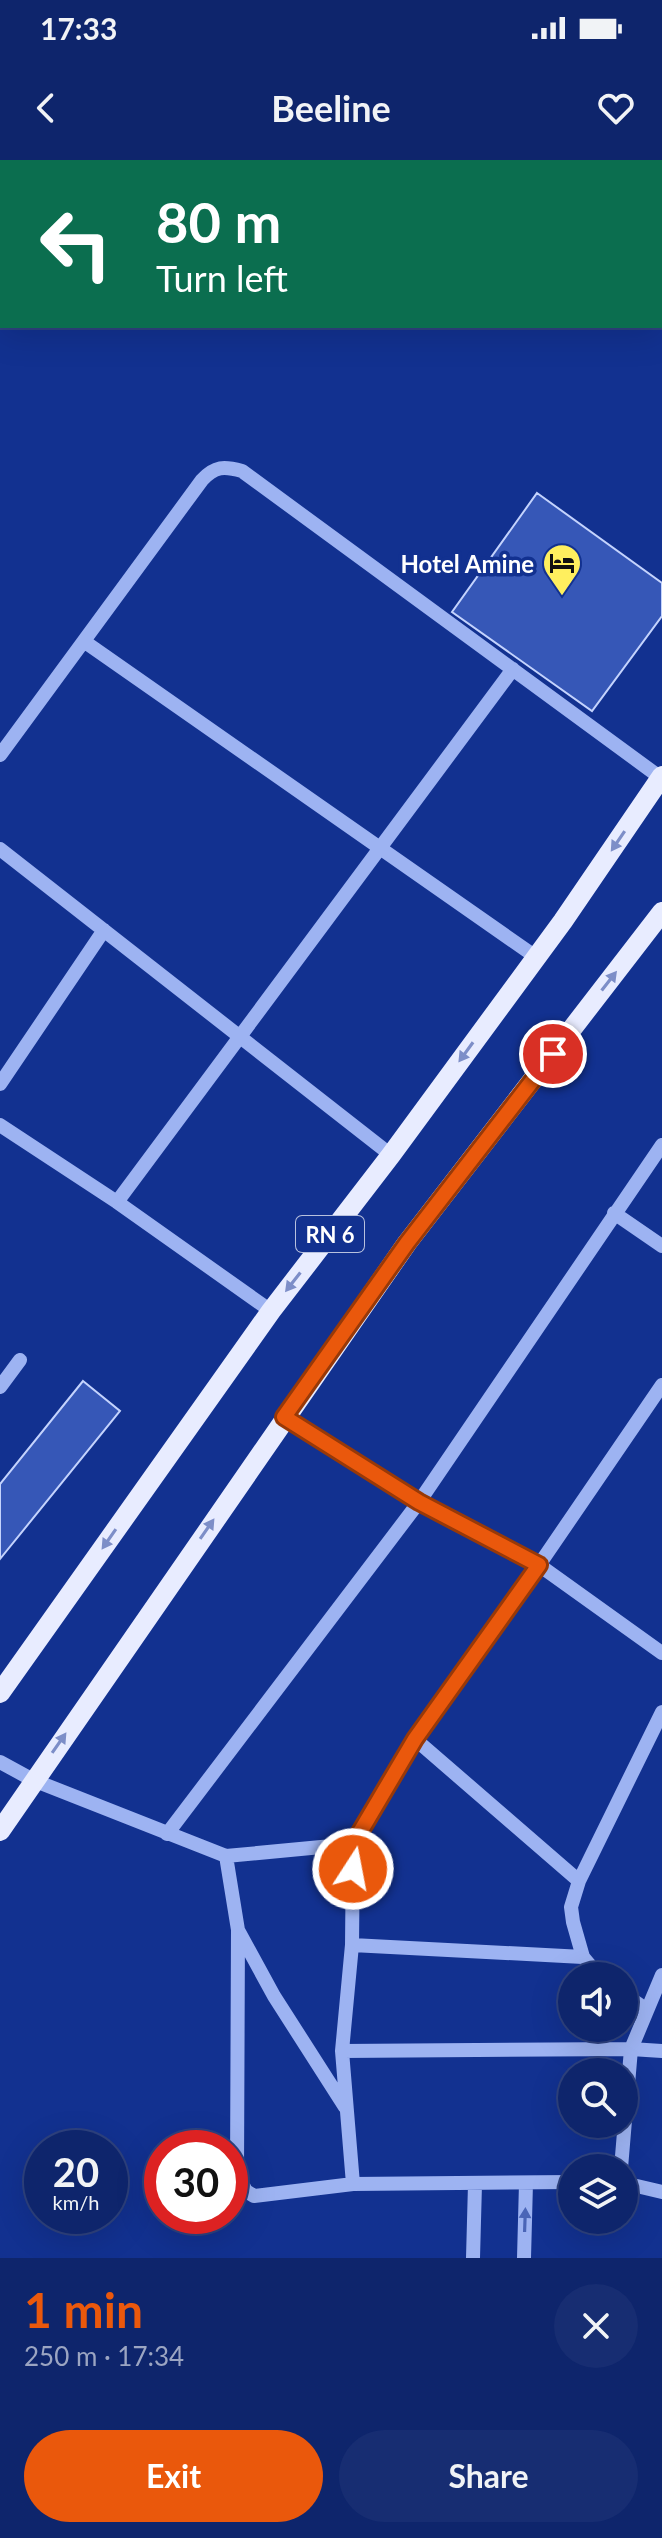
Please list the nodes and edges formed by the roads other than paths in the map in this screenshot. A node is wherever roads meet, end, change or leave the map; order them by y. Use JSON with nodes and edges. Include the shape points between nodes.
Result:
{"nodes":[{"id":1,"x":85,"y":642,"type":"junction"},
{"id":2,"x":513,"y":669,"type":"junction"},
{"id":3,"x":0,"y":755,"type":"edge"},
{"id":4,"x":661,"y":777,"type":"edge"},
{"id":5,"x":0,"y":849,"type":"edge"},
{"id":6,"x":379,"y":849,"type":"junction"},
{"id":7,"x":662,"y":912,"type":"edge"},
{"id":8,"x":104,"y":930,"type":"junction"},
{"id":9,"x":536,"y":957,"type":"junction"},
{"id":10,"x":240,"y":1035,"type":"junction"},
{"id":11,"x":0,"y":1084,"type":"edge"},
{"id":12,"x":0,"y":1125,"type":"edge"},
{"id":13,"x":662,"y":1145,"type":"edge"},
{"id":14,"x":391,"y":1155,"type":"junction"},
{"id":15,"x":117,"y":1202,"type":"junction"},
{"id":16,"x":614,"y":1213,"type":"junction"},
{"id":17,"x":662,"y":1246,"type":"edge"},
{"id":18,"x":271,"y":1311,"type":"junction"},
{"id":19,"x":20,"y":1360,"type":"dead end"},
{"id":20,"x":662,"y":1385,"type":"edge"},
{"id":21,"x":0,"y":1387,"type":"edge"},
{"id":22,"x":284,"y":1417,"type":"junction"},
{"id":23,"x":419,"y":1502,"type":"junction"},
{"id":24,"x":539,"y":1565,"type":"junction"},
{"id":25,"x":662,"y":1653,"type":"edge"},
{"id":26,"x":0,"y":1693,"type":"edge"},
{"id":27,"x":662,"y":1712,"type":"edge"},
{"id":28,"x":415,"y":1739,"type":"junction"},
{"id":29,"x":0,"y":1762,"type":"edge"},
{"id":30,"x":33,"y":1780,"type":"junction"},
{"id":31,"x":0,"y":1831,"type":"edge"},
{"id":32,"x":167,"y":1834,"type":"junction"},
{"id":33,"x":353,"y":1844,"type":"junction"},
{"id":34,"x":226,"y":1856,"type":"junction"},
{"id":35,"x":579,"y":1881,"type":"junction"},
{"id":36,"x":238,"y":1930,"type":"junction"},
{"id":37,"x":352,"y":1945,"type":"junction"},
{"id":38,"x":583,"y":1957,"type":"junction"},
{"id":39,"x":587,"y":1962,"type":"edge"},
{"id":40,"x":662,"y":1975,"type":"edge"},
{"id":41,"x":638,"y":2004,"type":"edge"},
{"id":42,"x":647,"y":2010,"type":"junction"},
{"id":43,"x":631,"y":2049,"type":"junction"},
{"id":44,"x":342,"y":2051,"type":"junction"},
{"id":45,"x":662,"y":2051,"type":"edge"},
{"id":46,"x":345,"y":2107,"type":"junction"},
{"id":47,"x":622,"y":2154,"type":"edge"},
{"id":48,"x":558,"y":2182,"type":"edge"},
{"id":49,"x":526,"y":2183,"type":"junction"},
{"id":50,"x":353,"y":2184,"type":"junction"},
{"id":51,"x":475,"y":2184,"type":"junction"},
{"id":52,"x":638,"y":2186,"type":"edge"},
{"id":53,"x":662,"y":2192,"type":"edge"},
{"id":54,"x":473,"y":2258,"type":"edge"},
{"id":55,"x":524,"y":2258,"type":"edge"}],
"edges":[{"from":1,"to":2,"type":"street","via":[[202,480],[225,466],[242,471]]},
{"from":1,"to":3,"type":"street"},
{"from":1,"to":6,"type":"street"},
{"from":2,"to":4,"type":"street"},
{"from":2,"to":6,"type":"street"},
{"from":4,"to":9,"type":"main road","number":"RN 6","one_way":true},
{"from":5,"to":8,"type":"street"},
{"from":6,"to":9,"type":"street"},
{"from":6,"to":10,"type":"street"},
{"from":22,"to":7,"type":"main road","number":"RN 6","one_way":true,"via":[[407,1243]]},
{"from":8,"to":10,"type":"street"},
{"from":8,"to":11,"type":"street"},
{"from":9,"to":14,"type":"main road","number":"RN 6","one_way":true},
{"from":10,"to":14,"type":"street"},
{"from":10,"to":15,"type":"street"},
{"from":12,"to":15,"type":"street"},
{"from":13,"to":16,"type":"street"},
{"from":14,"to":18,"type":"main road","number":"RN 6","one_way":true},
{"from":15,"to":18,"type":"street"},
{"from":16,"to":17,"type":"street"},
{"from":16,"to":23,"type":"street"},
{"from":18,"to":26,"type":"main road","number":"RN 6","one_way":true},
{"from":19,"to":21,"type":"street"},
{"from":20,"to":24,"type":"street"},
{"from":22,"to":23,"type":"street"},
{"from":30,"to":22,"type":"main road","number":"RN 6","one_way":true},
{"from":23,"to":24,"type":"street"},
{"from":23,"to":32,"type":"street"},
{"from":24,"to":25,"type":"street"},
{"from":24,"to":28,"type":"street"},
{"from":27,"to":35,"type":"street"},
{"from":28,"to":33,"type":"street"},
{"from":28,"to":35,"type":"street"},
{"from":29,"to":30,"type":"street"},
{"from":30,"to":31,"type":"main road","number":"RN 6"},
{"from":30,"to":32,"type":"street"},
{"from":32,"to":34,"type":"street"},
{"from":33,"to":34,"type":"street"},
{"from":33,"to":37,"type":"street"},
{"from":34,"to":36,"type":"street"},
{"from":35,"to":38,"type":"street","via":[[571,1907]]},
{"from":36,"to":46,"type":"street"},
{"from":36,"to":50,"type":"street","via":[[241,2183],[254,2196]]},
{"from":37,"to":38,"type":"street"},
{"from":37,"to":44,"type":"street"},
{"from":38,"to":39,"type":"street"},
{"from":40,"to":42,"type":"street"},
{"from":41,"to":42,"type":"street"},
{"from":42,"to":43,"type":"street"},
{"from":43,"to":44,"type":"street"},
{"from":43,"to":45,"type":"street"},
{"from":43,"to":47,"type":"street"},
{"from":44,"to":46,"type":"street"},
{"from":46,"to":50,"type":"street"},
{"from":48,"to":49,"type":"street"},
{"from":49,"to":51,"type":"street"},
{"from":55,"to":49,"type":"street","one_way":true},
{"from":50,"to":51,"type":"street"},
{"from":51,"to":54,"type":"street"},
{"from":52,"to":53,"type":"street"}]}
